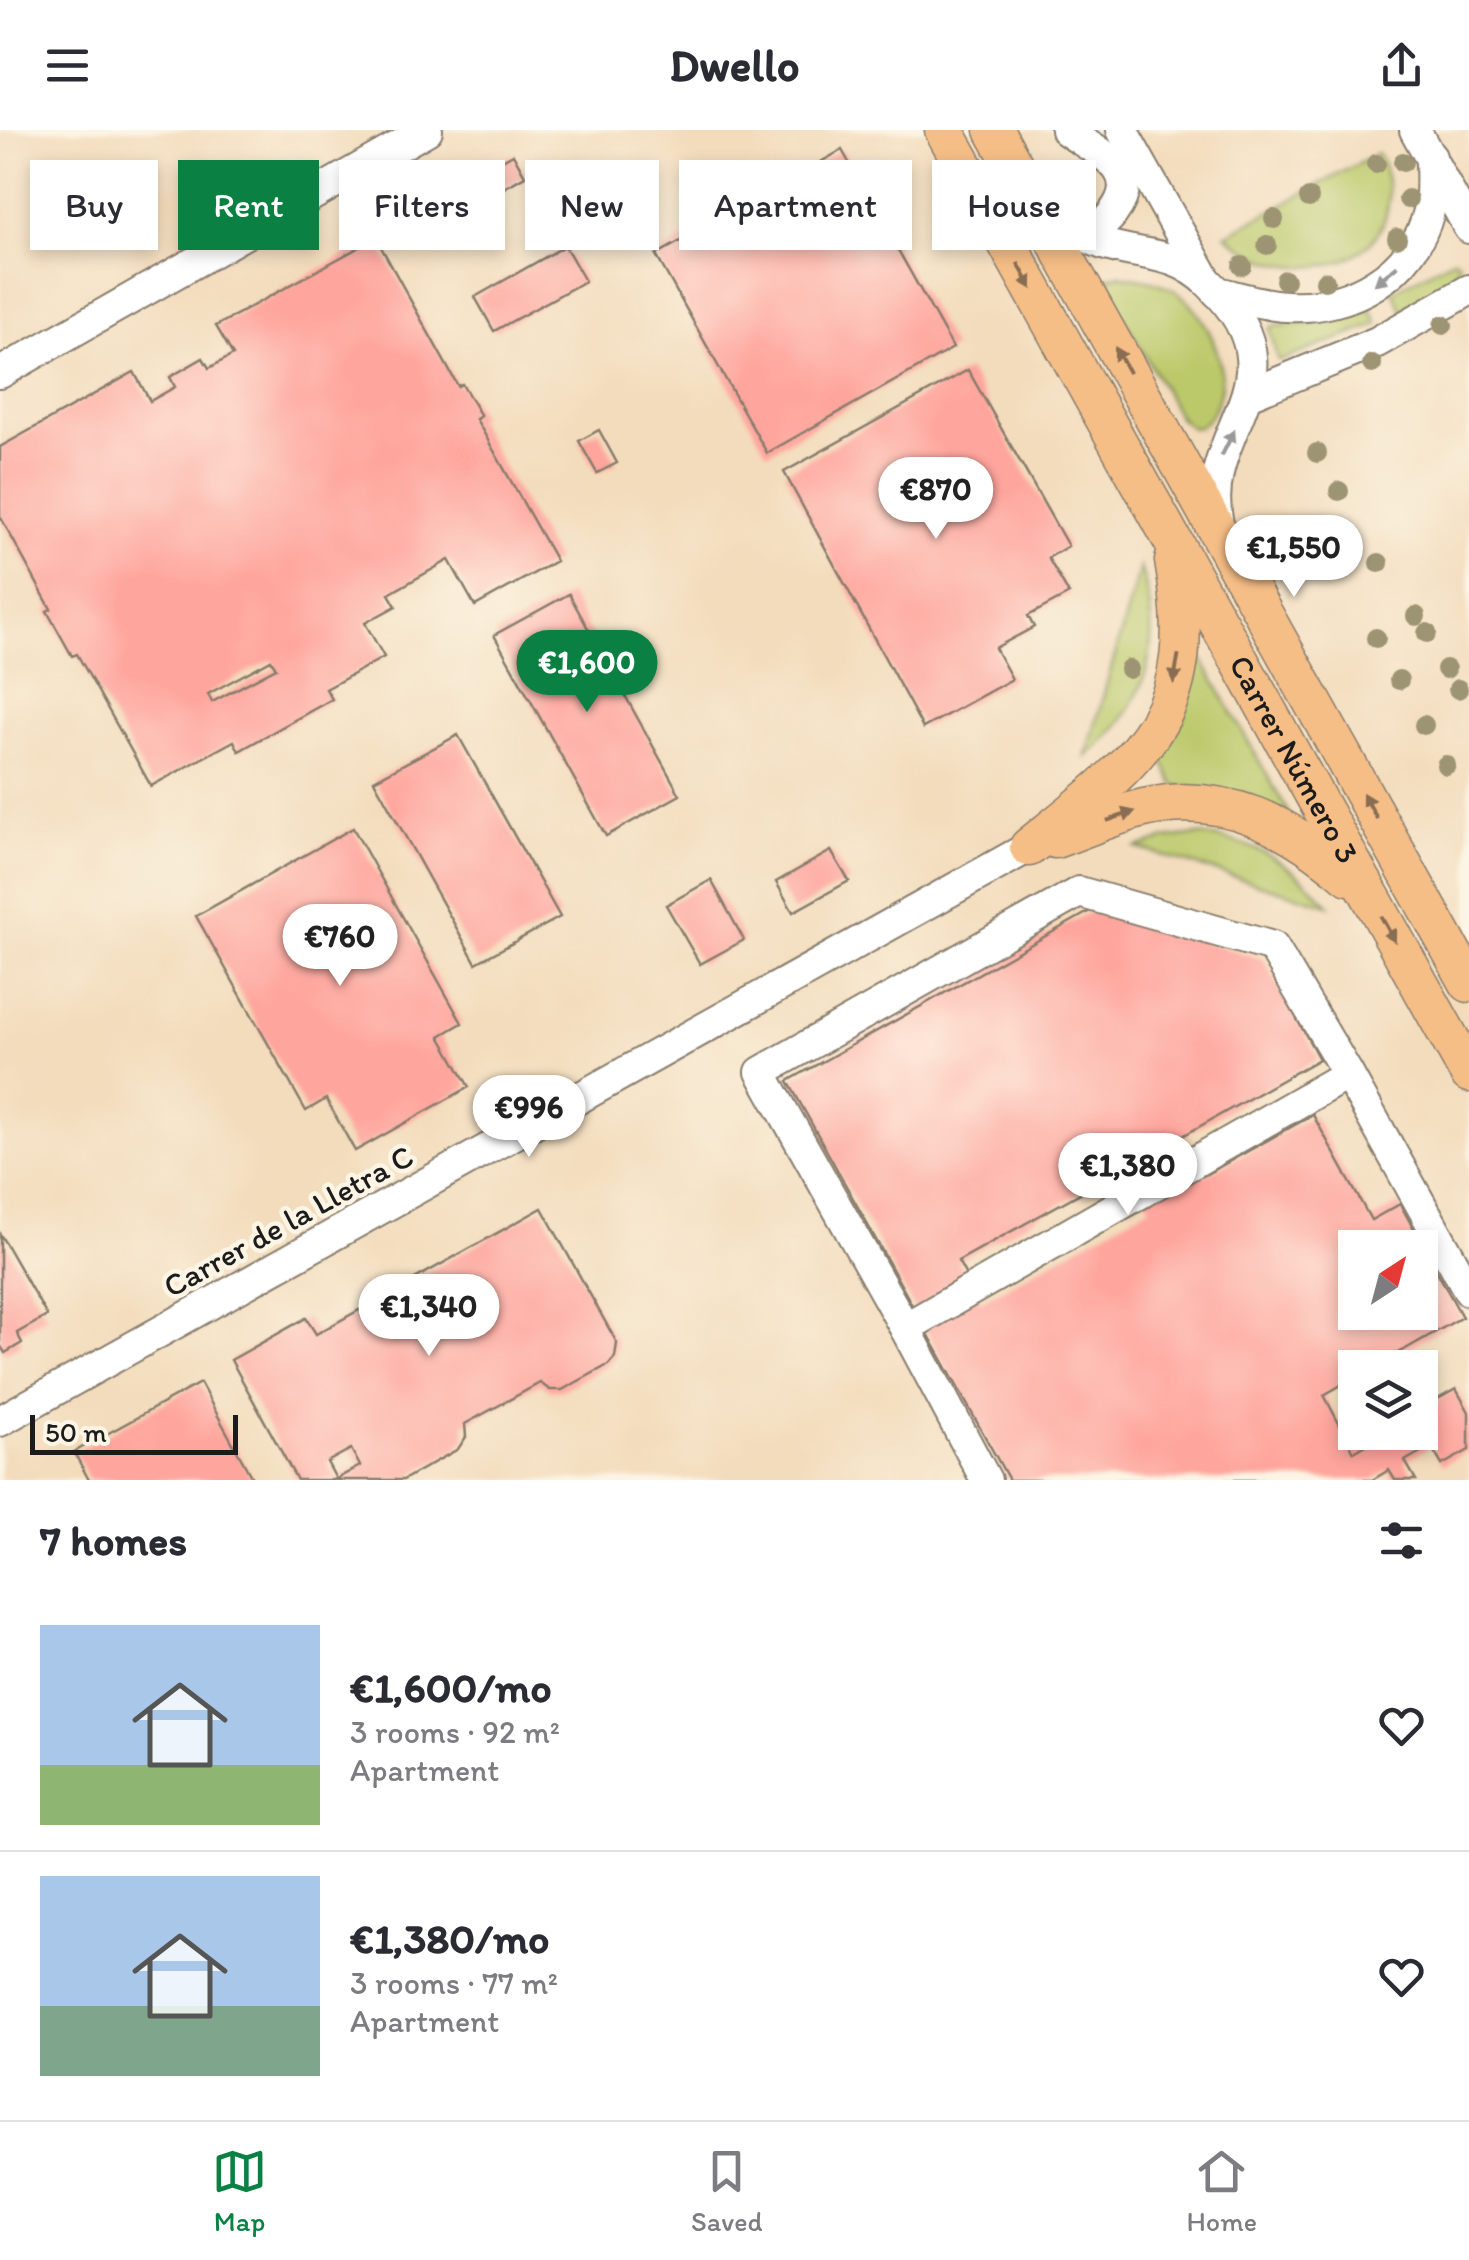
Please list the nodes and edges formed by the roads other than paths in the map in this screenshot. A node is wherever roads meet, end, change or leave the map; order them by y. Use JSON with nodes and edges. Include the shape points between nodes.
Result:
{"nodes":[{"id":1,"x":427,"y":130,"type":"edge"},
{"id":2,"x":944,"y":130,"type":"edge"},
{"id":3,"x":994,"y":130,"type":"edge"},
{"id":4,"x":1066,"y":130,"type":"edge"},
{"id":5,"x":1122,"y":130,"type":"edge"},
{"id":6,"x":1415,"y":130,"type":"edge"},
{"id":7,"x":1430,"y":157,"type":"junction"},
{"id":8,"x":1011,"y":160,"type":"edge"},
{"id":9,"x":1096,"y":227,"type":"edge"},
{"id":10,"x":1469,"y":228,"type":"edge"},
{"id":11,"x":1096,"y":240,"type":"edge"},
{"id":12,"x":1061,"y":250,"type":"edge"},
{"id":13,"x":1212,"y":286,"type":"junction"},
{"id":14,"x":1469,"y":290,"type":"edge"},
{"id":15,"x":0,"y":373,"type":"edge"},
{"id":16,"x":1248,"y":395,"type":"junction"},
{"id":17,"x":1220,"y":537,"type":"junction"},
{"id":18,"x":1170,"y":538,"type":"junction"},
{"id":19,"x":1029,"y":848,"type":"junction"},
{"id":20,"x":1366,"y":890,"type":"junction"},
{"id":21,"x":1469,"y":983,"type":"edge"},
{"id":22,"x":1469,"y":1073,"type":"edge"},
{"id":23,"x":1348,"y":1074,"type":"junction"},
{"id":24,"x":1469,"y":1291,"type":"edge"},
{"id":25,"x":905,"y":1328,"type":"junction"},
{"id":26,"x":0,"y":1421,"type":"edge"},
{"id":27,"x":986,"y":1480,"type":"edge"}],
"edges":[{"from":1,"to":15,"type":"street"},
{"from":2,"to":18,"type":"main road","name":"Carrer Número 3","one_way":true},
{"from":3,"to":8,"type":"main road","name":"Carrer Número 3"},
{"from":4,"to":9,"type":"street","via":[[1115,164],[1124,186],[1119,204]]},
{"from":5,"to":13,"type":"street"},
{"from":6,"to":7,"type":"street"},
{"from":7,"to":10,"type":"street"},
{"from":7,"to":13,"type":"street","one_way":true,"via":[[1428,214],[1386,278],[1354,296],[1310,305],[1285,306]]},
{"from":11,"to":13,"type":"street","via":[[1158,254]]},
{"from":17,"to":12,"type":"main road","name":"Carrer Número 3","one_way":true},
{"from":13,"to":16,"type":"street","via":[[1248,342]]},
{"from":14,"to":16,"type":"street","via":[[1376,342]]},
{"from":17,"to":16,"type":"street","one_way":true,"via":[[1215,476]]},
{"from":21,"to":17,"type":"main road","name":"Carrer Número 3","one_way":true},
{"from":18,"to":19,"type":"main road","one_way":true,"via":[[1182,605],[1177,674],[1166,709],[1132,760]]},
{"from":18,"to":20,"type":"main road","name":"Carrer Número 3"},
{"from":19,"to":20,"type":"main road","one_way":true,"via":[[1142,808],[1206,803],[1233,807],[1294,834]]},
{"from":19,"to":26,"type":"street","name":"Carrer de la Lletra C"},
{"from":20,"to":22,"type":"main road","name":"Carrer Número 3","one_way":true},
{"from":23,"to":24,"type":"street"},
{"from":23,"to":25,"type":"street"},
{"from":23,"to":25,"type":"street","via":[[1273,947],[1080,892],[762,1072]]},
{"from":25,"to":27,"type":"street"}]}
